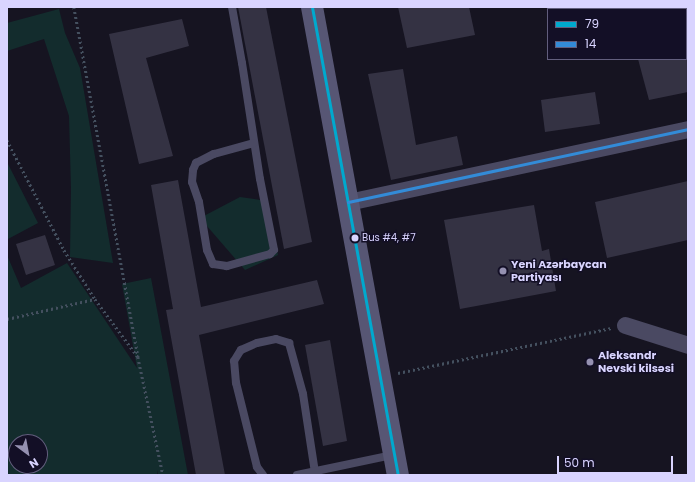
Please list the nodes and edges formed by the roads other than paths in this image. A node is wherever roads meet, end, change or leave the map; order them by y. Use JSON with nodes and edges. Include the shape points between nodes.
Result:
{"nodes":[{"id":1,"x":232,"y":7,"type":"edge"},
{"id":2,"x":312,"y":7,"type":"edge"},
{"id":3,"x":688,"y":128,"type":"edge"},
{"id":4,"x":254,"y":143,"type":"junction"},
{"id":5,"x":348,"y":202,"type":"junction"},
{"id":6,"x":625,"y":325,"type":"road end"},
{"id":7,"x":688,"y":345,"type":"edge"},
{"id":8,"x":396,"y":465,"type":"edge"},
{"id":9,"x":315,"y":472,"type":"junction"},
{"id":10,"x":263,"y":475,"type":"edge"},
{"id":11,"x":298,"y":475,"type":"edge"}],
"edges":[{"from":1,"to":4,"type":"lane"},
{"from":2,"to":5,"type":"main road"},
{"from":3,"to":5,"type":"street"},
{"from":4,"to":4,"type":"lane","via":[[274,250],[270,254],[227,266],[213,264],[207,250],[199,202],[192,182],[192,170],[196,163],[214,154]]},
{"from":5,"to":8,"type":"main road"},
{"from":6,"to":7,"type":"street"},
{"from":8,"to":9,"type":"lane"},
{"from":9,"to":10,"type":"lane","via":[[303,394],[289,344],[276,339],[257,343],[242,350],[234,361],[236,383],[256,467]]},
{"from":9,"to":11,"type":"lane"}]}
